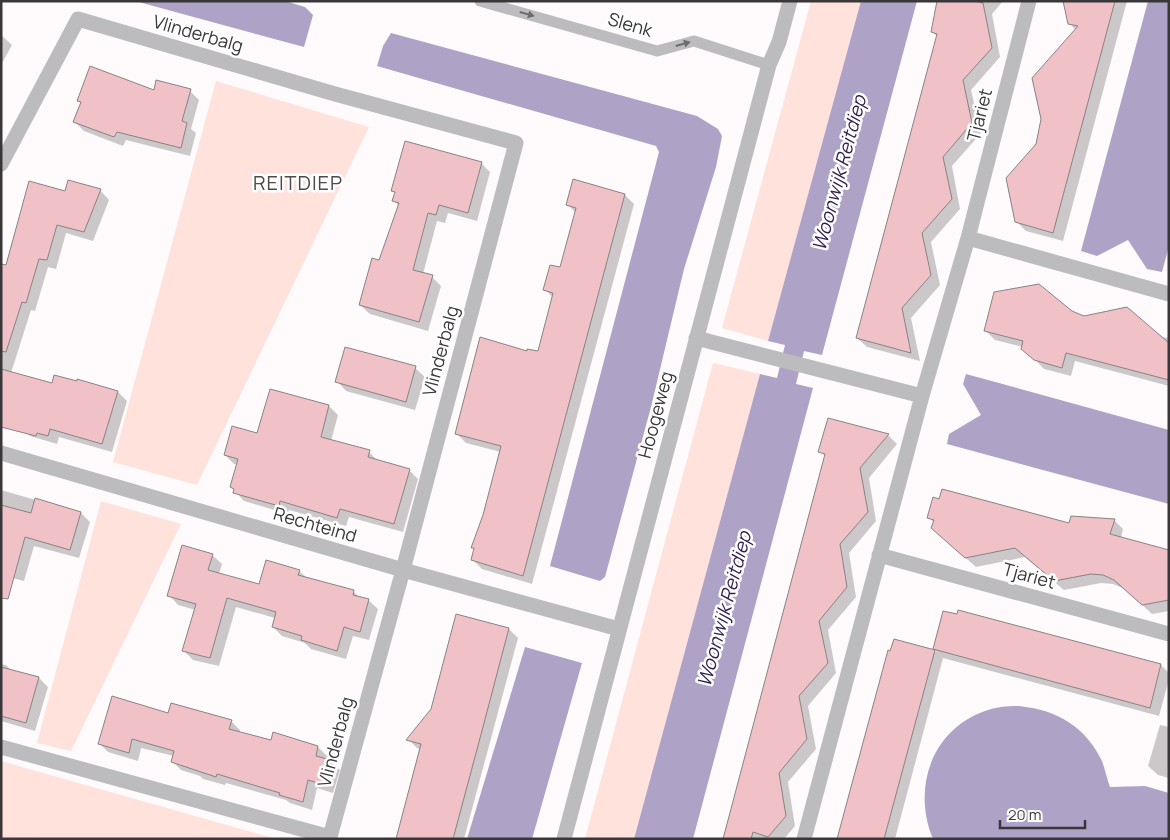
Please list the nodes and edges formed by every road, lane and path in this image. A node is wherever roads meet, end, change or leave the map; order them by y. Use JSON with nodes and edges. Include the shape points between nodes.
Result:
{"nodes":[{"id":1,"x":480,"y":1,"type":"edge"},
{"id":2,"x":790,"y":1,"type":"edge"},
{"id":3,"x":1029,"y":1,"type":"edge"},
{"id":4,"x":769,"y":65,"type":"junction"},
{"id":5,"x":1,"y":164,"type":"edge"},
{"id":6,"x":968,"y":238,"type":"junction"},
{"id":7,"x":1169,"y":294,"type":"edge"},
{"id":8,"x":696,"y":338,"type":"junction"},
{"id":9,"x":922,"y":396,"type":"junction"},
{"id":10,"x":1,"y":453,"type":"edge"},
{"id":11,"x":879,"y":555,"type":"junction"},
{"id":12,"x":403,"y":570,"type":"junction"},
{"id":13,"x":619,"y":630,"type":"junction"},
{"id":14,"x":1169,"y":634,"type":"edge"},
{"id":15,"x":1,"y":747,"type":"edge"},
{"id":16,"x":564,"y":839,"type":"edge"},
{"id":17,"x":804,"y":839,"type":"edge"}],
"edges":[{"from":1,"to":4,"type":"lane","name":"Slenk","one_way":true,"via":[[657,51],[694,41]]},
{"from":2,"to":4,"type":"street","name":"Hoogeweg"},
{"from":3,"to":6,"type":"street","name":"Tjariet"},
{"from":4,"to":8,"type":"street","name":"Hoogeweg"},
{"from":5,"to":12,"type":"street","name":"Vlinderbalg","via":[[78,19],[516,143]]},
{"from":6,"to":7,"type":"street"},
{"from":6,"to":9,"type":"street","name":"Tjariet"},
{"from":8,"to":9,"type":"street"},
{"from":8,"to":13,"type":"street","name":"Hoogeweg"},
{"from":9,"to":11,"type":"street","name":"Tjariet"},
{"from":10,"to":12,"type":"street","name":"Rechteind"},
{"from":11,"to":14,"type":"street","name":"Tjariet"},
{"from":11,"to":17,"type":"street","name":"Tjariet"},
{"from":12,"to":13,"type":"street","name":"Rechteind"},
{"from":12,"to":15,"type":"street","name":"Vlinderbalg","via":[[330,837]]},
{"from":13,"to":16,"type":"street","name":"Hoogeweg"}]}
